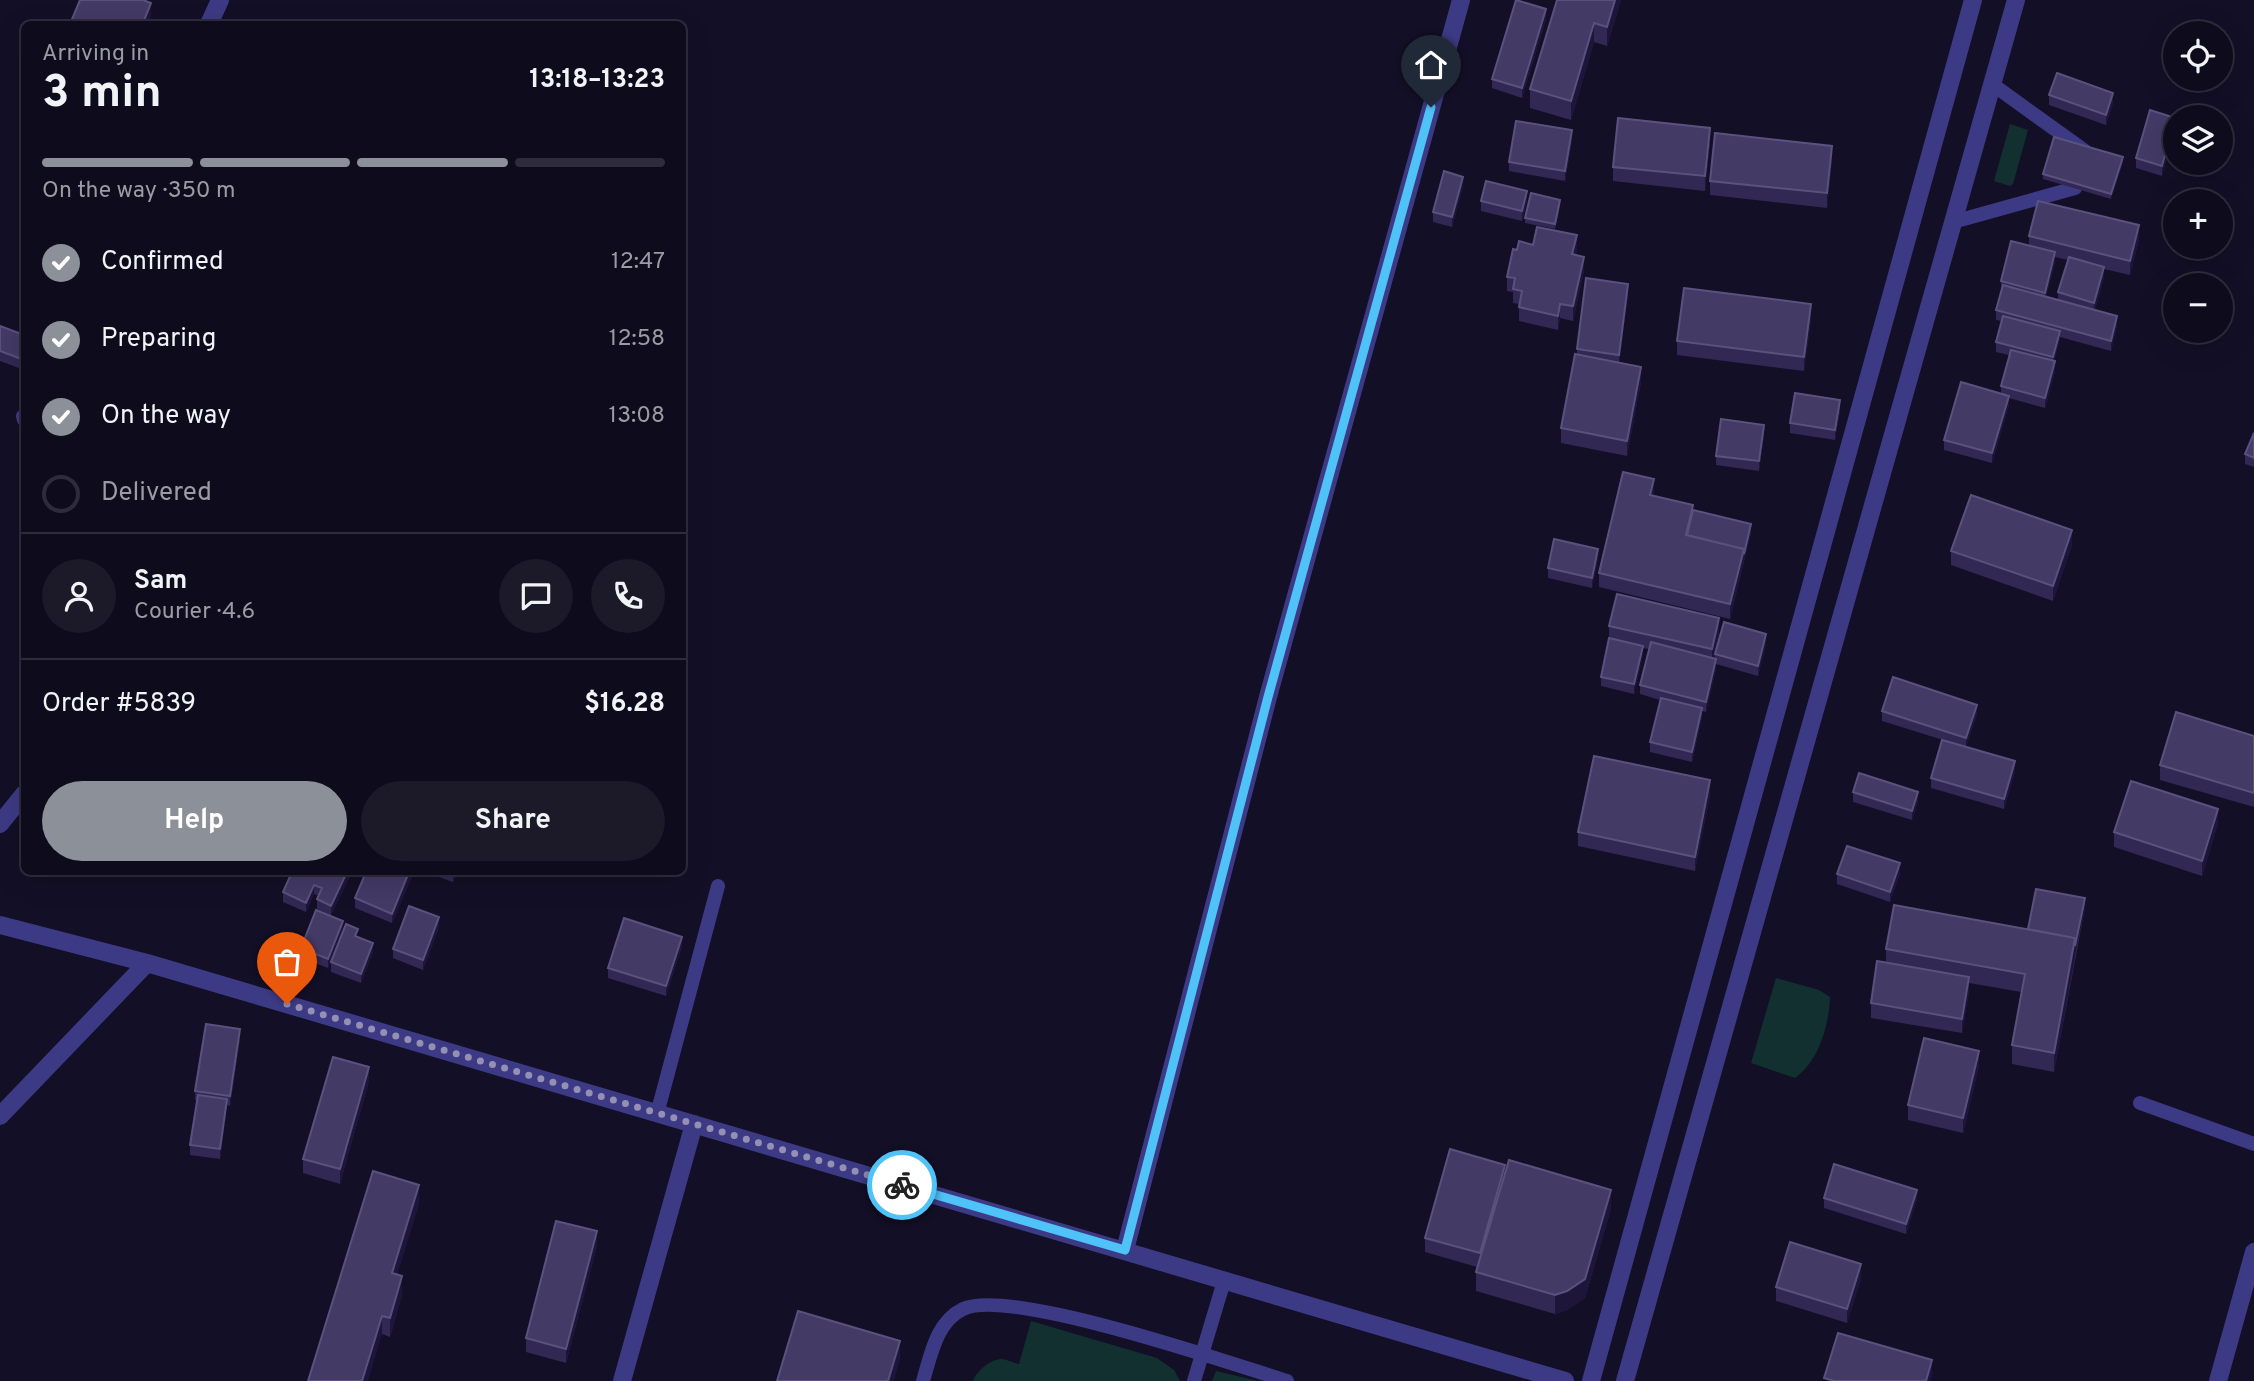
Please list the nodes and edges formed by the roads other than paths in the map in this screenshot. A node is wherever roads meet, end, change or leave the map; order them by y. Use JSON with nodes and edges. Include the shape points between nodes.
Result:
{"nodes":[{"id":1,"x":220,"y":0,"type":"edge"},
{"id":2,"x":1461,"y":0,"type":"edge"},
{"id":3,"x":1973,"y":0,"type":"edge"},
{"id":4,"x":2016,"y":0,"type":"edge"},
{"id":5,"x":210,"y":21,"type":"edge"},
{"id":6,"x":1992,"y":84,"type":"junction"},
{"id":7,"x":1953,"y":222,"type":"junction"},
{"id":8,"x":21,"y":798,"type":"edge"},
{"id":9,"x":0,"y":824,"type":"edge"},
{"id":10,"x":718,"y":886,"type":"dead end"},
{"id":11,"x":0,"y":925,"type":"edge"},
{"id":12,"x":147,"y":963,"type":"junction"},
{"id":13,"x":2140,"y":1103,"type":"dead end"},
{"id":14,"x":657,"y":1114,"type":"junction"},
{"id":15,"x":0,"y":1116,"type":"edge"},
{"id":16,"x":694,"y":1125,"type":"junction"},
{"id":17,"x":2254,"y":1144,"type":"edge"},
{"id":18,"x":1125,"y":1250,"type":"junction"},
{"id":19,"x":2254,"y":1252,"type":"edge"},
{"id":20,"x":1224,"y":1281,"type":"junction"},
{"id":21,"x":1202,"y":1354,"type":"junction"},
{"id":22,"x":622,"y":1381,"type":"edge"},
{"id":23,"x":923,"y":1381,"type":"edge"},
{"id":24,"x":1194,"y":1381,"type":"edge"},
{"id":25,"x":1287,"y":1381,"type":"edge"},
{"id":26,"x":1565,"y":1381,"type":"edge"},
{"id":27,"x":1591,"y":1381,"type":"edge"},
{"id":28,"x":1625,"y":1381,"type":"edge"},
{"id":29,"x":2218,"y":1381,"type":"edge"}],
"edges":[{"from":1,"to":5,"type":"street"},
{"from":2,"to":18,"type":"street","via":[[1268,697]]},
{"from":3,"to":27,"type":"street"},
{"from":4,"to":6,"type":"street"},
{"from":6,"to":7,"type":"street"},
{"from":6,"to":7,"type":"lane","via":[[2085,151],[2075,188]]},
{"from":7,"to":28,"type":"street"},
{"from":8,"to":9,"type":"street"},
{"from":10,"to":14,"type":"lane"},
{"from":11,"to":12,"type":"street"},
{"from":12,"to":14,"type":"street"},
{"from":12,"to":15,"type":"street"},
{"from":13,"to":17,"type":"lane"},
{"from":14,"to":16,"type":"street"},
{"from":16,"to":18,"type":"street"},
{"from":16,"to":22,"type":"street"},
{"from":18,"to":20,"type":"street"},
{"from":19,"to":29,"type":"street"},
{"from":20,"to":21,"type":"lane"},
{"from":20,"to":26,"type":"street"},
{"from":21,"to":23,"type":"lane","via":[[1076,1318],[990,1304],[964,1308],[947,1320]]},
{"from":21,"to":24,"type":"lane"},
{"from":21,"to":25,"type":"lane"}]}
